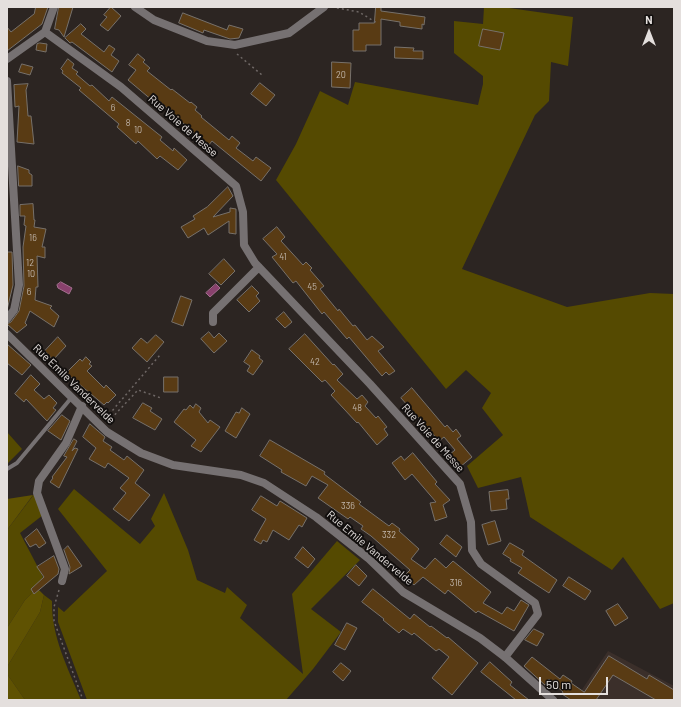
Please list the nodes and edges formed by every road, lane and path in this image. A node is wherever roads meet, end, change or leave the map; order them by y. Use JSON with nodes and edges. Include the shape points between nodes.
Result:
{"nodes":[{"id":1,"x":54,"y":7,"type":"edge"},
{"id":2,"x":135,"y":7,"type":"edge"},
{"id":3,"x":324,"y":7,"type":"edge"},
{"id":4,"x":332,"y":7,"type":"edge"},
{"id":5,"x":377,"y":23,"type":"dead end"},
{"id":6,"x":46,"y":32,"type":"junction"},
{"id":7,"x":230,"y":45,"type":"junction"},
{"id":8,"x":7,"y":59,"type":"edge"},
{"id":9,"x":262,"y":75,"type":"dead end"},
{"id":10,"x":7,"y":81,"type":"edge"},
{"id":11,"x":259,"y":267,"type":"junction"},
{"id":12,"x":7,"y":319,"type":"edge"},
{"id":13,"x":213,"y":322,"type":"dead end"},
{"id":14,"x":7,"y":334,"type":"edge"},
{"id":15,"x":160,"y":355,"type":"dead end"},
{"id":16,"x":72,"y":397,"type":"junction"},
{"id":17,"x":161,"y":398,"type":"dead end"},
{"id":18,"x":82,"y":406,"type":"junction"},
{"id":19,"x":102,"y":426,"type":"junction"},
{"id":20,"x":7,"y":469,"type":"edge"},
{"id":21,"x":62,"y":581,"type":"joint"},
{"id":22,"x":505,"y":657,"type":"junction"},
{"id":23,"x":83,"y":700,"type":"edge"},
{"id":24,"x":553,"y":700,"type":"edge"}],
"edges":[{"from":1,"to":6,"type":"street"},
{"from":2,"to":7,"type":"street","via":[[154,20],[207,41]]},
{"from":3,"to":7,"type":"street","via":[[289,33]]},
{"from":4,"to":5,"type":"path","via":[[359,12]]},
{"from":6,"to":8,"type":"street"},
{"from":6,"to":11,"type":"street","name":"Rue Voie de Messe","via":[[121,87],[236,186],[243,212],[244,245]]},
{"from":7,"to":9,"type":"path"},
{"from":10,"to":12,"type":"street","via":[[19,285],[14,310]]},
{"from":11,"to":13,"type":"street","via":[[213,313]]},
{"from":11,"to":22,"type":"street","name":"Rue Voie de Messe","via":[[460,484],[471,522],[472,550],[481,564],[535,603],[538,614]]},
{"from":14,"to":16,"type":"street","name":"Rue Emile Vandervelde"},
{"from":15,"to":19,"type":"path"},
{"from":16,"to":18,"type":"street","name":"Rue Emile Vandervelde"},
{"from":16,"to":20,"type":"lane","via":[[17,463]]},
{"from":17,"to":19,"type":"path","via":[[138,390]]},
{"from":18,"to":19,"type":"street","name":"Rue Emile Vandervelde"},
{"from":18,"to":21,"type":"street","via":[[66,443],[39,481],[37,493],[66,569]]},
{"from":19,"to":22,"type":"street","name":"Rue Emile Vandervelde","via":[[141,453],[172,465],[241,475],[264,483],[316,516],[368,558],[403,592],[480,638]]},
{"from":21,"to":23,"type":"path","via":[[54,607],[54,621]]},
{"from":22,"to":24,"type":"street","name":"Rue Emile Vandervelde"}]}
